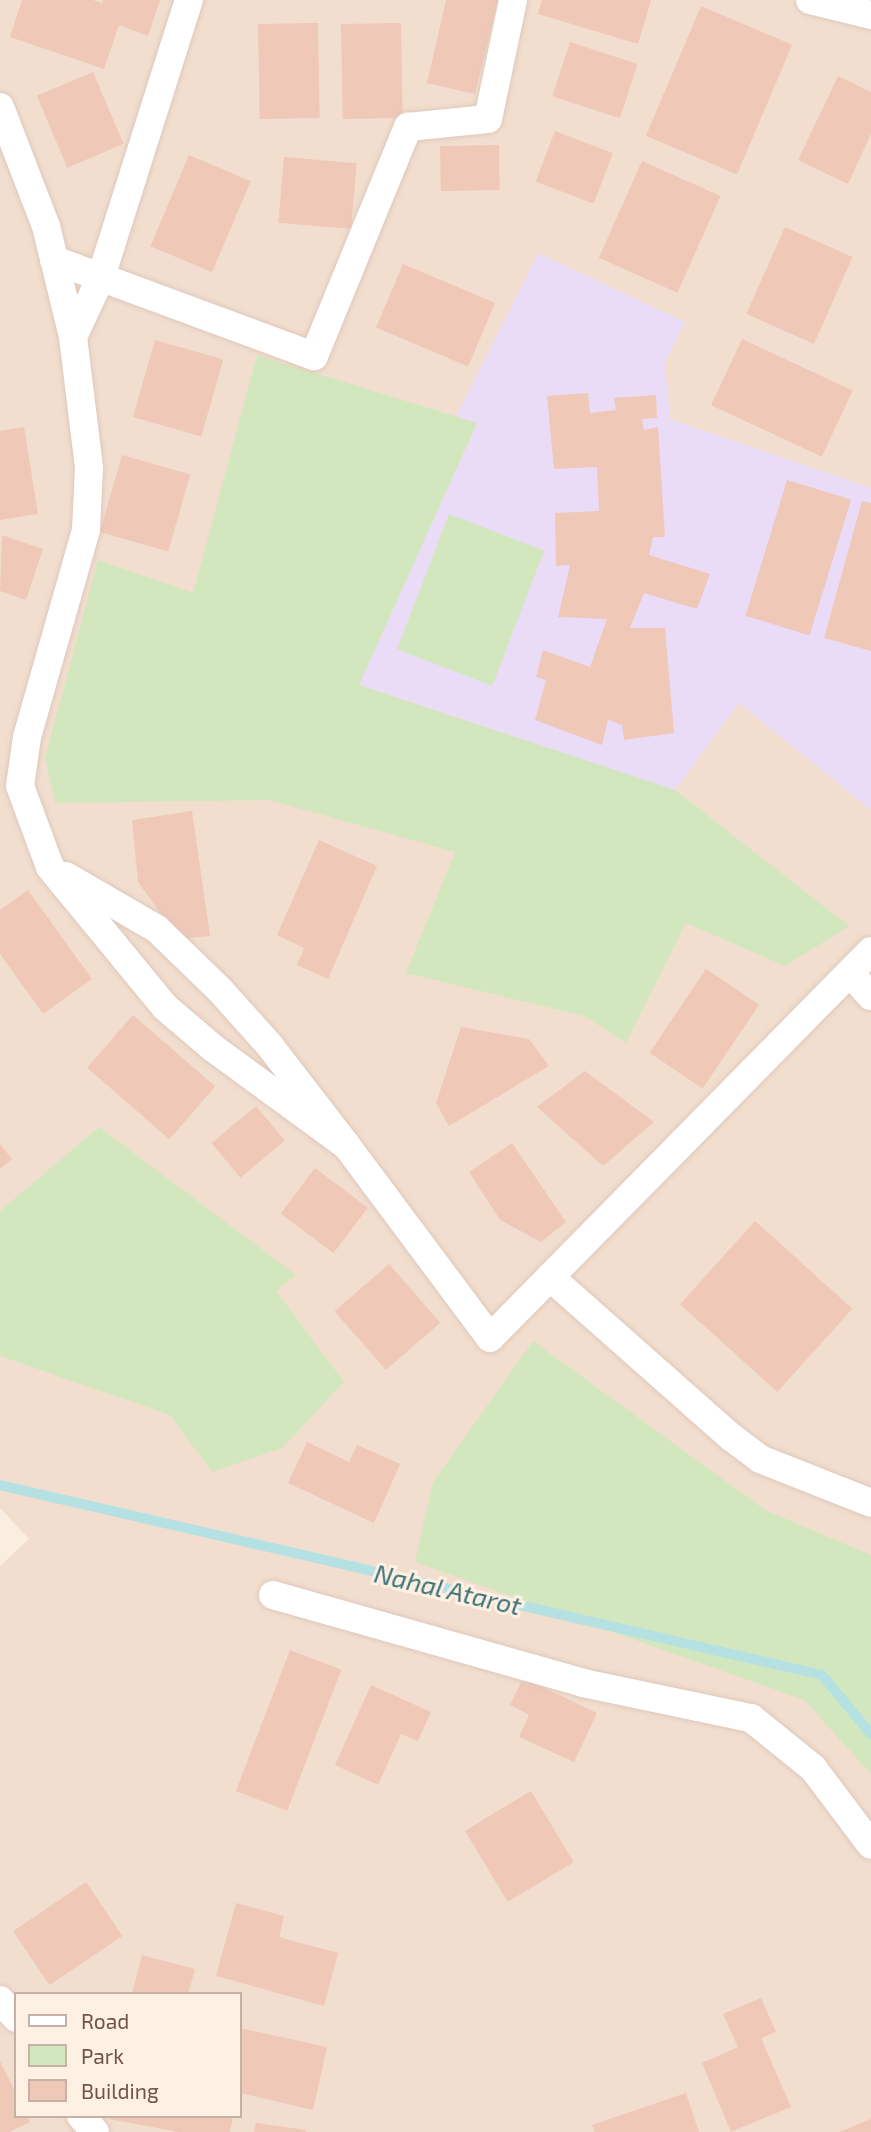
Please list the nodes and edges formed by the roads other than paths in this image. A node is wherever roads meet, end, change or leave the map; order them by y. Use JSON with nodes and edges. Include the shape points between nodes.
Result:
{"nodes":[{"id":1,"x":189,"y":0,"type":"edge"},
{"id":2,"x":513,"y":0,"type":"edge"},
{"id":3,"x":810,"y":0,"type":"edge"},
{"id":4,"x":871,"y":15,"type":"edge"},
{"id":5,"x":0,"y":107,"type":"edge"},
{"id":6,"x":54,"y":260,"type":"junction"},
{"id":7,"x":101,"y":277,"type":"junction"},
{"id":8,"x":73,"y":337,"type":"junction"},
{"id":9,"x":50,"y":867,"type":"junction"},
{"id":10,"x":871,"y":951,"type":"edge"},
{"id":11,"x":850,"y":973,"type":"junction"},
{"id":12,"x":871,"y":996,"type":"edge"},
{"id":13,"x":347,"y":1146,"type":"junction"},
{"id":14,"x":550,"y":1277,"type":"junction"},
{"id":15,"x":871,"y":1503,"type":"edge"},
{"id":16,"x":273,"y":1595,"type":"dead end"},
{"id":17,"x":871,"y":1845,"type":"edge"},
{"id":18,"x":0,"y":2000,"type":"edge"},
{"id":19,"x":14,"y":2016,"type":"edge"},
{"id":20,"x":83,"y":2118,"type":"edge"},
{"id":21,"x":95,"y":2132,"type":"edge"}],
"edges":[{"from":1,"to":7,"type":"street"},
{"from":2,"to":7,"type":"street","via":[[488,119],[408,127],[314,356]]},
{"from":3,"to":4,"type":"street"},
{"from":5,"to":6,"type":"street","via":[[46,226]]},
{"from":6,"to":7,"type":"street"},
{"from":6,"to":8,"type":"street"},
{"from":7,"to":8,"type":"street"},
{"from":8,"to":9,"type":"street","via":[[89,468],[86,530],[27,737],[20,786]]},
{"from":9,"to":13,"type":"street","via":[[165,1007]]},
{"from":9,"to":13,"type":"street","via":[[157,929],[220,990]]},
{"from":10,"to":11,"type":"street"},
{"from":11,"to":12,"type":"street"},
{"from":11,"to":14,"type":"street"},
{"from":13,"to":14,"type":"street","via":[[490,1338]]},
{"from":14,"to":15,"type":"street","via":[[760,1459]]},
{"from":16,"to":17,"type":"street","via":[[583,1683],[751,1718],[813,1768]]},
{"from":18,"to":19,"type":"street"},
{"from":20,"to":21,"type":"street"}]}
